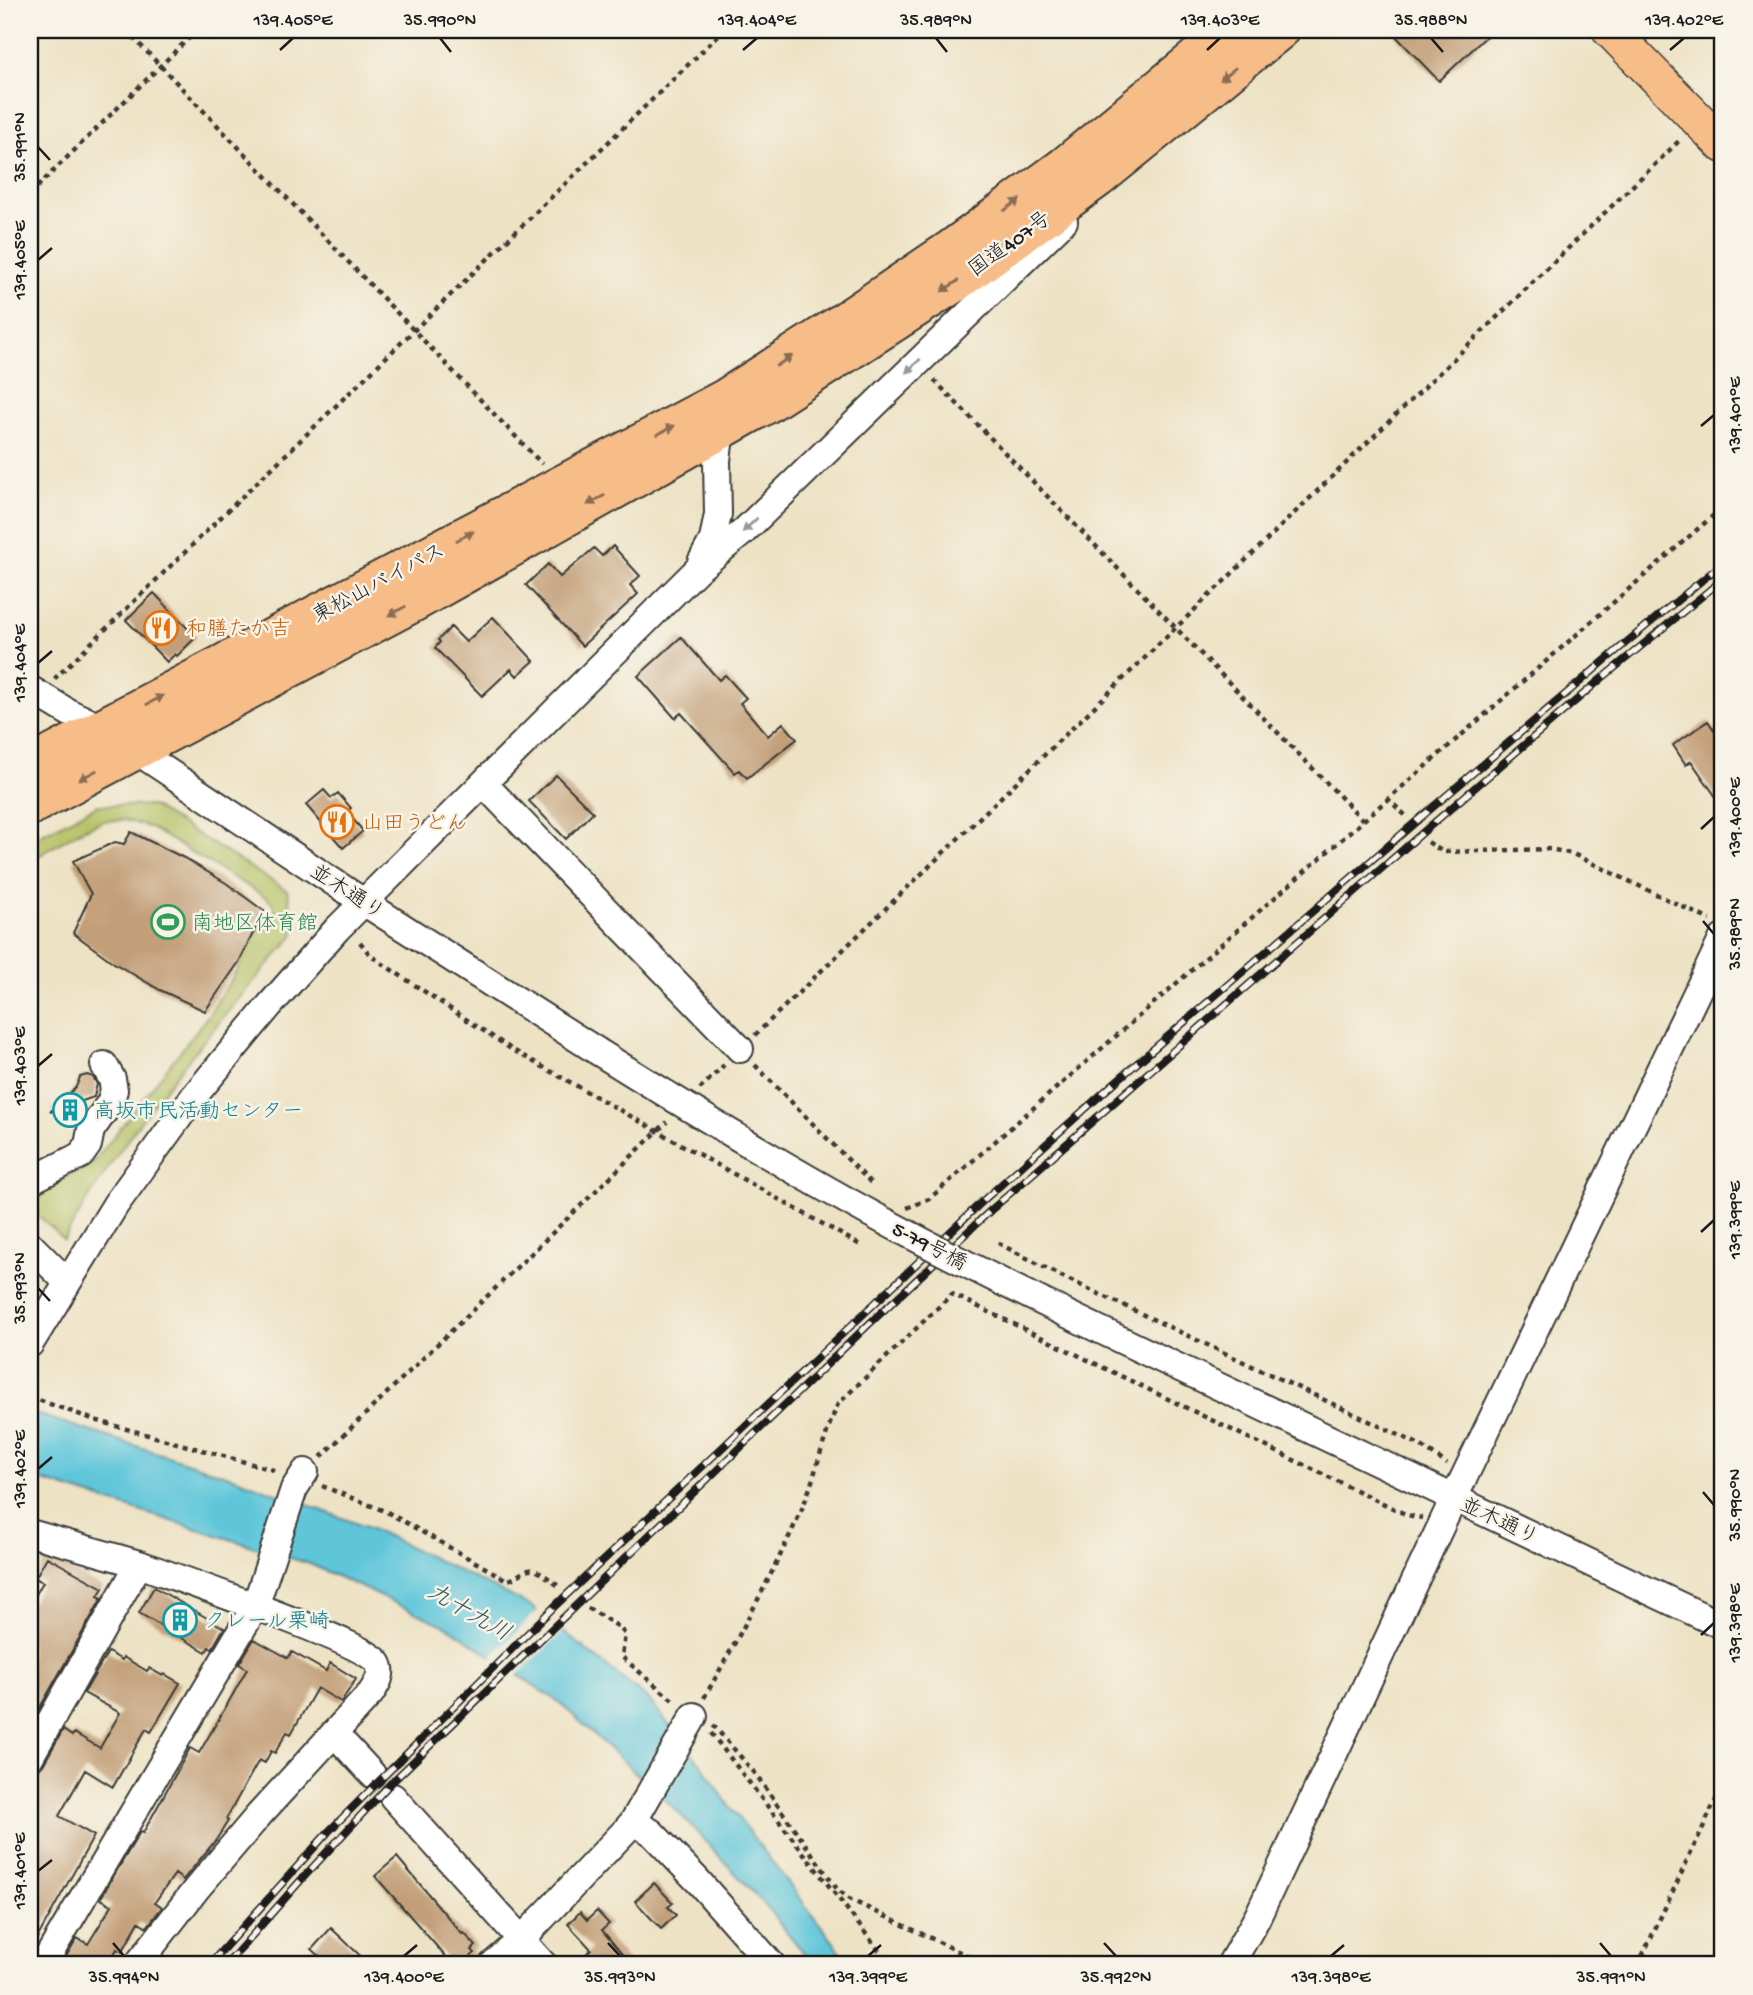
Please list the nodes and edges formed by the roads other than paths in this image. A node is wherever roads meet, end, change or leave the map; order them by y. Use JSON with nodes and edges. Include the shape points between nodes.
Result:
{"nodes":[{"id":1,"x":1230,"y":30,"type":"edge"},
{"id":2,"x":1280,"y":30,"type":"edge"},
{"id":3,"x":1610,"y":30,"type":"edge"},
{"id":4,"x":1712,"y":132,"type":"edge"},
{"id":5,"x":1098,"y":178,"type":"junction"},
{"id":6,"x":723,"y":415,"type":"junction"},
{"id":7,"x":697,"y":570,"type":"junction"},
{"id":8,"x":34,"y":692,"type":"edge"},
{"id":9,"x":102,"y":728,"type":"junction"},
{"id":10,"x":135,"y":750,"type":"junction"},
{"id":11,"x":30,"y":766,"type":"edge"},
{"id":12,"x":484,"y":784,"type":"junction"},
{"id":13,"x":30,"y":806,"type":"edge"},
{"id":14,"x":365,"y":903,"type":"junction"},
{"id":15,"x":1717,"y":929,"type":"edge"},
{"id":16,"x":740,"y":1049,"type":"road end"},
{"id":17,"x":597,"y":1052,"type":"joint"},
{"id":18,"x":104,"y":1065,"type":"dead end"},
{"id":19,"x":30,"y":1181,"type":"edge"},
{"id":20,"x":30,"y":1245,"type":"edge"},
{"id":21,"x":67,"y":1282,"type":"junction"},
{"id":22,"x":30,"y":1344,"type":"edge"},
{"id":23,"x":1277,"y":1414,"type":"joint"},
{"id":24,"x":298,"y":1479,"type":"road end"},
{"id":25,"x":1453,"y":1500,"type":"junction"},
{"id":26,"x":33,"y":1540,"type":"edge"},
{"id":27,"x":139,"y":1564,"type":"junction"},
{"id":28,"x":259,"y":1596,"type":"junction"},
{"id":29,"x":1723,"y":1626,"type":"edge"},
{"id":30,"x":693,"y":1719,"type":"road end"},
{"id":31,"x":334,"y":1733,"type":"junction"},
{"id":32,"x":30,"y":1756,"type":"edge"},
{"id":33,"x":372,"y":1774,"type":"dead end"},
{"id":34,"x":393,"y":1797,"type":"dead end"},
{"id":35,"x":636,"y":1817,"type":"junction"},
{"id":36,"x":521,"y":1940,"type":"junction"},
{"id":37,"x":43,"y":1965,"type":"edge"},
{"id":38,"x":137,"y":1965,"type":"edge"},
{"id":39,"x":492,"y":1965,"type":"edge"},
{"id":40,"x":544,"y":1965,"type":"edge"},
{"id":41,"x":772,"y":1965,"type":"edge"},
{"id":42,"x":1230,"y":1965,"type":"edge"}],
"edges":[{"from":6,"to":1,"type":"highway","name":"国道407号","one_way":true,"via":[[1045,181]]},
{"from":2,"to":5,"type":"highway","name":"国道407号","one_way":true},
{"from":3,"to":4,"type":"main road"},
{"from":5,"to":6,"type":"highway","name":"国道407号","one_way":true,"via":[[956,282],[765,405]]},
{"from":5,"to":7,"type":"street","one_way":true,"via":[[1067,218],[743,532]]},
{"from":6,"to":7,"type":"street","via":[[717,461],[718,514],[713,540]]},
{"from":9,"to":6,"type":"highway","name":"東松山バイパス","one_way":true,"via":[[559,487]]},
{"from":6,"to":10,"type":"highway","name":"東松山バイパス","one_way":true,"via":[[418,600]]},
{"from":7,"to":12,"type":"street"},
{"from":8,"to":9,"type":"street","name":"並木通り"},
{"from":9,"to":10,"type":"street","name":"並木通り"},
{"from":9,"to":11,"type":"highway","name":"東松山バイパス"},
{"from":10,"to":13,"type":"highway","name":"東松山バイパス","one_way":true},
{"from":10,"to":14,"type":"street","name":"並木通り"},
{"from":12,"to":14,"type":"street"},
{"from":12,"to":16,"type":"street"},
{"from":14,"to":17,"type":"street","name":"並木通り"},
{"from":14,"to":21,"type":"street","via":[[328,939],[195,1095],[116,1204]]},
{"from":15,"to":25,"type":"street"},
{"from":17,"to":23,"type":"street","name":"5-79号橋","bridge":true,"via":[[899,1229]]},
{"from":18,"to":19,"type":"street","via":[[114,1090],[91,1130],[88,1145],[81,1155]]},
{"from":20,"to":21,"type":"street"},
{"from":21,"to":22,"type":"street"},
{"from":23,"to":25,"type":"street","name":"並木通り"},
{"from":24,"to":28,"type":"street"},
{"from":25,"to":29,"type":"street","name":"並木通り"},
{"from":25,"to":42,"type":"street","via":[[1257,1917]]},
{"from":26,"to":27,"type":"street"},
{"from":27,"to":28,"type":"street"},
{"from":27,"to":32,"type":"street"},
{"from":28,"to":31,"type":"street","via":[[377,1662],[379,1681]]},
{"from":28,"to":37,"type":"street"},
{"from":30,"to":35,"type":"street"},
{"from":31,"to":33,"type":"street"},
{"from":31,"to":38,"type":"street","via":[[197,1888]]},
{"from":34,"to":36,"type":"street"},
{"from":35,"to":36,"type":"street"},
{"from":35,"to":41,"type":"street"},
{"from":36,"to":39,"type":"street"},
{"from":36,"to":40,"type":"street"}]}
